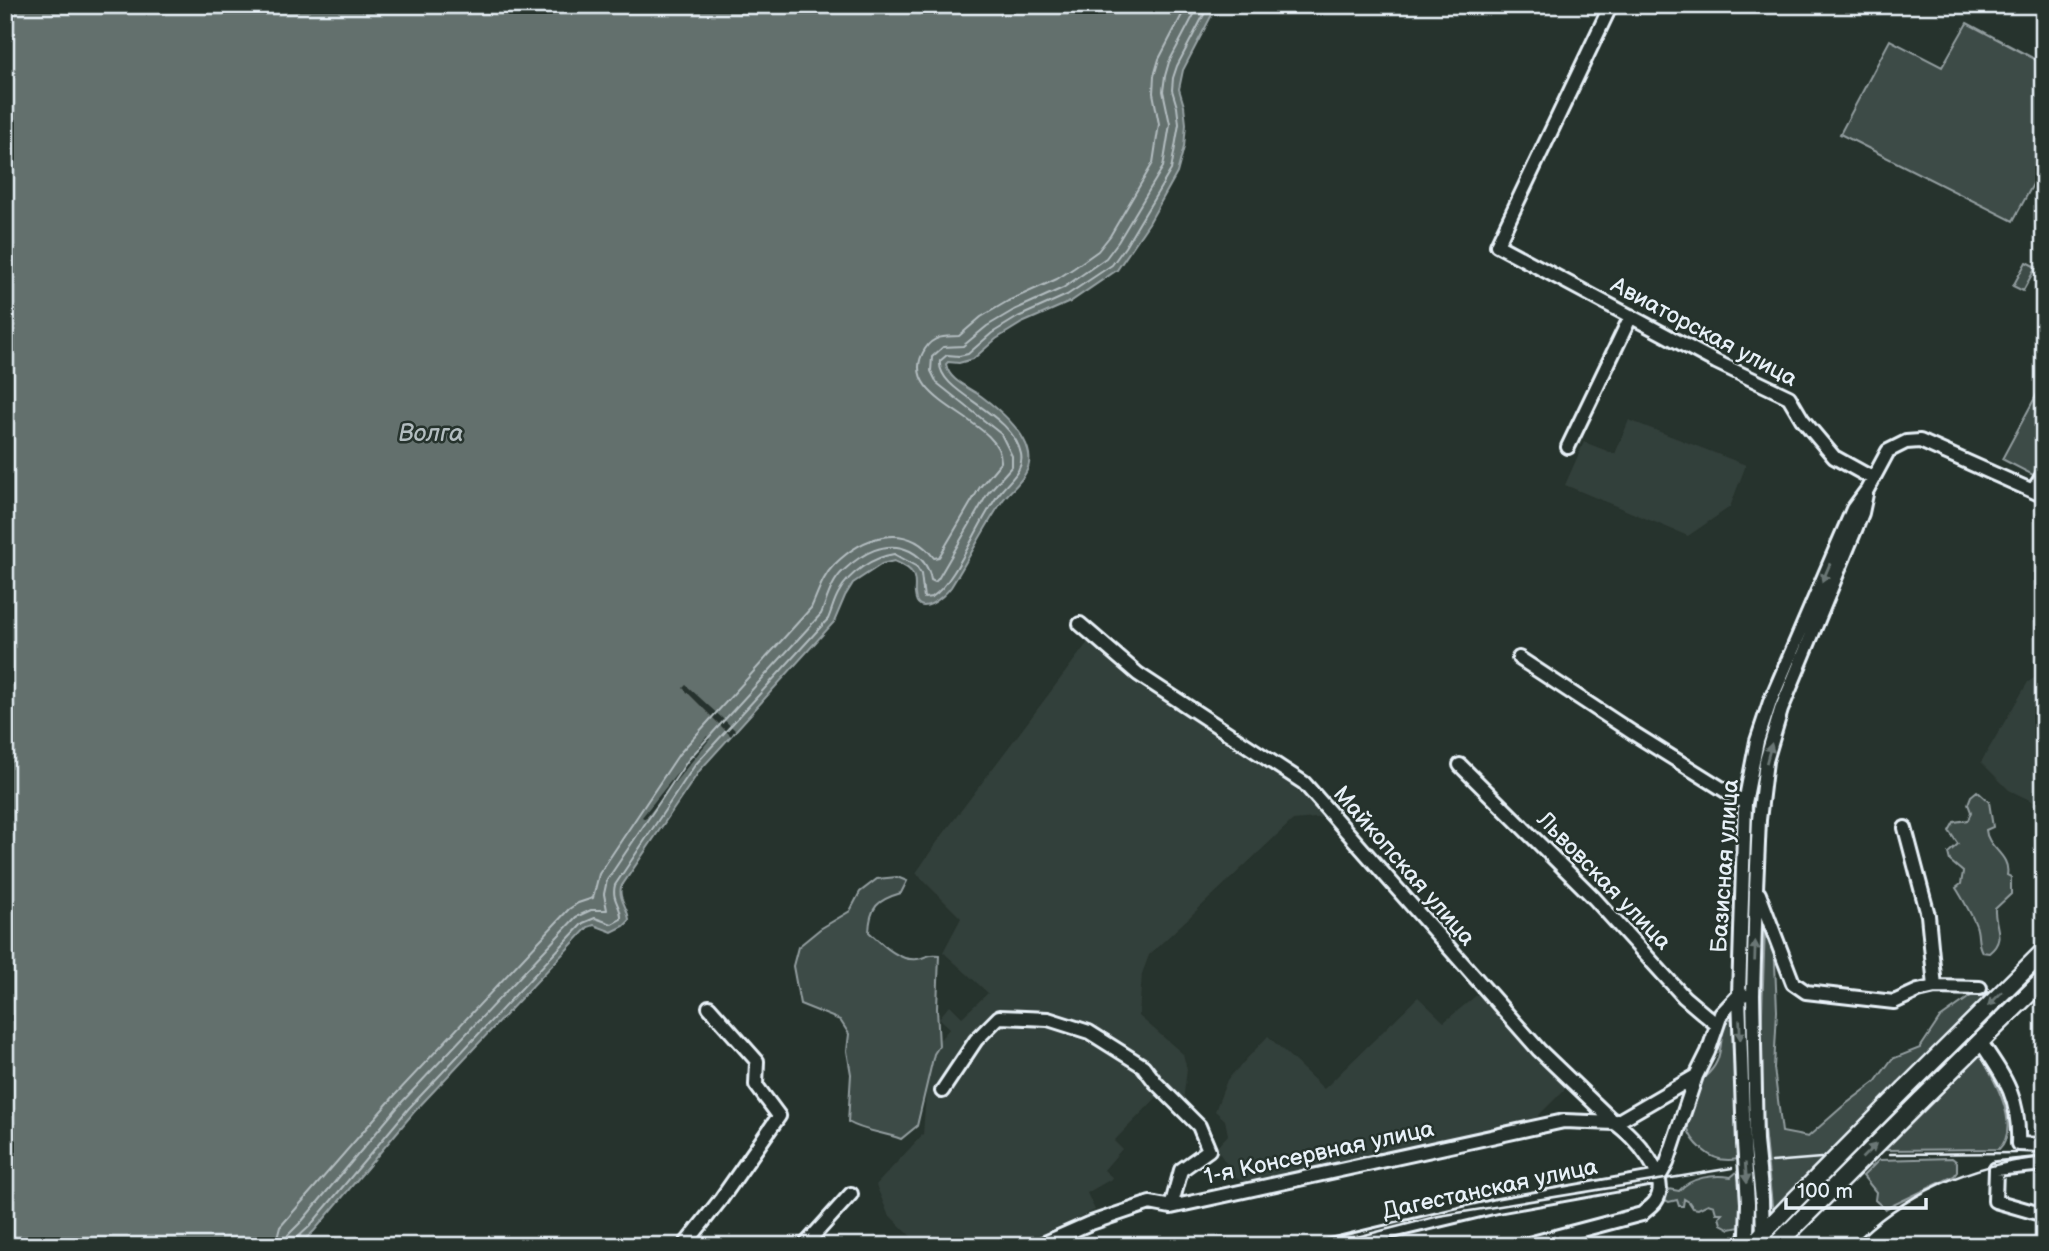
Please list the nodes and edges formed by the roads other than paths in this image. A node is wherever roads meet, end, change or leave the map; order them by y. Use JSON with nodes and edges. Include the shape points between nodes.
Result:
{"nodes":[{"id":1,"x":1611,"y":5,"type":"edge"},
{"id":2,"x":1630,"y":316,"type":"junction"},
{"id":3,"x":1568,"y":447,"type":"dead end"},
{"id":4,"x":2044,"y":473,"type":"edge"},
{"id":5,"x":1870,"y":484,"type":"junction"},
{"id":6,"x":2039,"y":493,"type":"edge"},
{"id":7,"x":1080,"y":624,"type":"dead end"},
{"id":8,"x":1519,"y":658,"type":"dead end"},
{"id":9,"x":1460,"y":765,"type":"dead end"},
{"id":10,"x":1745,"y":803,"type":"junction"},
{"id":11,"x":1905,"y":828,"type":"dead end"},
{"id":12,"x":1756,"y":889,"type":"junction"},
{"id":13,"x":2044,"y":951,"type":"edge"},
{"id":14,"x":2044,"y":979,"type":"edge"},
{"id":15,"x":1935,"y":987,"type":"junction"},
{"id":16,"x":1980,"y":988,"type":"dead end"},
{"id":17,"x":1739,"y":995,"type":"junction"},
{"id":18,"x":1754,"y":995,"type":"junction"},
{"id":19,"x":709,"y":1007,"type":"dead end"},
{"id":20,"x":1717,"y":1025,"type":"junction"},
{"id":21,"x":1980,"y":1041,"type":"junction"},
{"id":22,"x":1696,"y":1076,"type":"junction"},
{"id":23,"x":942,"y":1091,"type":"dead end"},
{"id":24,"x":1615,"y":1123,"type":"junction"},
{"id":25,"x":1750,"y":1142,"type":"junction"},
{"id":26,"x":2044,"y":1144,"type":"edge"},
{"id":27,"x":2044,"y":1164,"type":"edge"},
{"id":28,"x":1659,"y":1177,"type":"junction"},
{"id":29,"x":852,"y":1194,"type":"dead end"},
{"id":30,"x":1762,"y":1204,"type":"junction"},
{"id":31,"x":1171,"y":1207,"type":"junction"},
{"id":32,"x":2044,"y":1215,"type":"edge"},
{"id":33,"x":1780,"y":1216,"type":"junction"},
{"id":34,"x":1754,"y":1242,"type":"edge"},
{"id":35,"x":1549,"y":1243,"type":"edge"},
{"id":36,"x":684,"y":1246,"type":"edge"},
{"id":37,"x":804,"y":1246,"type":"edge"},
{"id":38,"x":1038,"y":1246,"type":"edge"},
{"id":39,"x":1330,"y":1246,"type":"edge"},
{"id":40,"x":1521,"y":1246,"type":"edge"},
{"id":41,"x":1775,"y":1246,"type":"edge"}],
"edges":[{"from":1,"to":2,"type":"street","name":"Авиаторская улица","via":[[1497,245]]},
{"from":2,"to":3,"type":"street"},
{"from":2,"to":5,"type":"street","name":"Авиаторская улица","via":[[1789,397],[1834,457]]},
{"from":4,"to":6,"type":"street"},
{"from":5,"to":6,"type":"street","name":"Базисная улица","via":[[1888,451],[1920,440]]},
{"from":5,"to":10,"type":"street","name":"Базисная улица","one_way":true,"via":[[1853,509],[1770,702]]},
{"from":12,"to":5,"type":"street","name":"Базисная улица","one_way":true,"via":[[1766,761],[1781,710],[1863,513]]},
{"from":7,"to":24,"type":"street","name":"Майкопская улица","via":[[1138,674],[1304,783],[1539,1050]]},
{"from":8,"to":10,"type":"street"},
{"from":9,"to":20,"type":"street","name":"Львовская улица","via":[[1594,898],[1684,997]]},
{"from":10,"to":17,"type":"street","name":"Базисная улица"},
{"from":11,"to":15,"type":"street","via":[[1928,915]]},
{"from":12,"to":15,"type":"street","via":[[1793,983],[1806,992],[1894,1002]]},
{"from":18,"to":12,"type":"street","name":"Базисная улица","one_way":true},
{"from":13,"to":33,"type":"main road","one_way":true,"bridge":true},
{"from":14,"to":21,"type":"main road"},
{"from":15,"to":16,"type":"street"},
{"from":17,"to":18,"type":"street"},
{"from":17,"to":20,"type":"street"},
{"from":17,"to":25,"type":"street","name":"Базисная улица","one_way":true},
{"from":18,"to":25,"type":"street","name":"Базисная улица"},
{"from":19,"to":36,"type":"street","via":[[757,1061],[756,1085],[779,1116]]},
{"from":20,"to":22,"type":"street"},
{"from":21,"to":26,"type":"street","via":[[2002,1072],[2016,1104],[2018,1144]]},
{"from":41,"to":21,"type":"main road","one_way":true,"bridge":true},
{"from":22,"to":24,"type":"street"},
{"from":22,"to":28,"type":"street"},
{"from":23,"to":31,"type":"street","via":[[976,1040],[999,1017],[1048,1019],[1089,1032],[1143,1066],[1199,1126],[1209,1150],[1181,1170]]},
{"from":24,"to":28,"type":"street","name":"Майкопская улица","via":[[1629,1133]]},
{"from":24,"to":31,"type":"street","name":"1-я Консервная улица","via":[[1564,1121]]},
{"from":25,"to":30,"type":"street","bridge":true},
{"from":25,"to":34,"type":"street","one_way":true,"bridge":true,"via":[[1748,1203]]},
{"from":27,"to":32,"type":"street","via":[[1996,1169],[1995,1201]]},
{"from":28,"to":35,"type":"street","via":[[1657,1201],[1642,1214]]},
{"from":28,"to":39,"type":"street","name":"Дагестанская улица","via":[[1497,1206]]},
{"from":29,"to":37,"type":"street"},
{"from":30,"to":33,"type":"street","via":[[1768,1215]]},
{"from":30,"to":34,"type":"street"},
{"from":31,"to":38,"type":"street","name":"1-я Консервная улица","via":[[1150,1203]]},
{"from":33,"to":34,"type":"main road"},
{"from":35,"to":40,"type":"street"}]}
